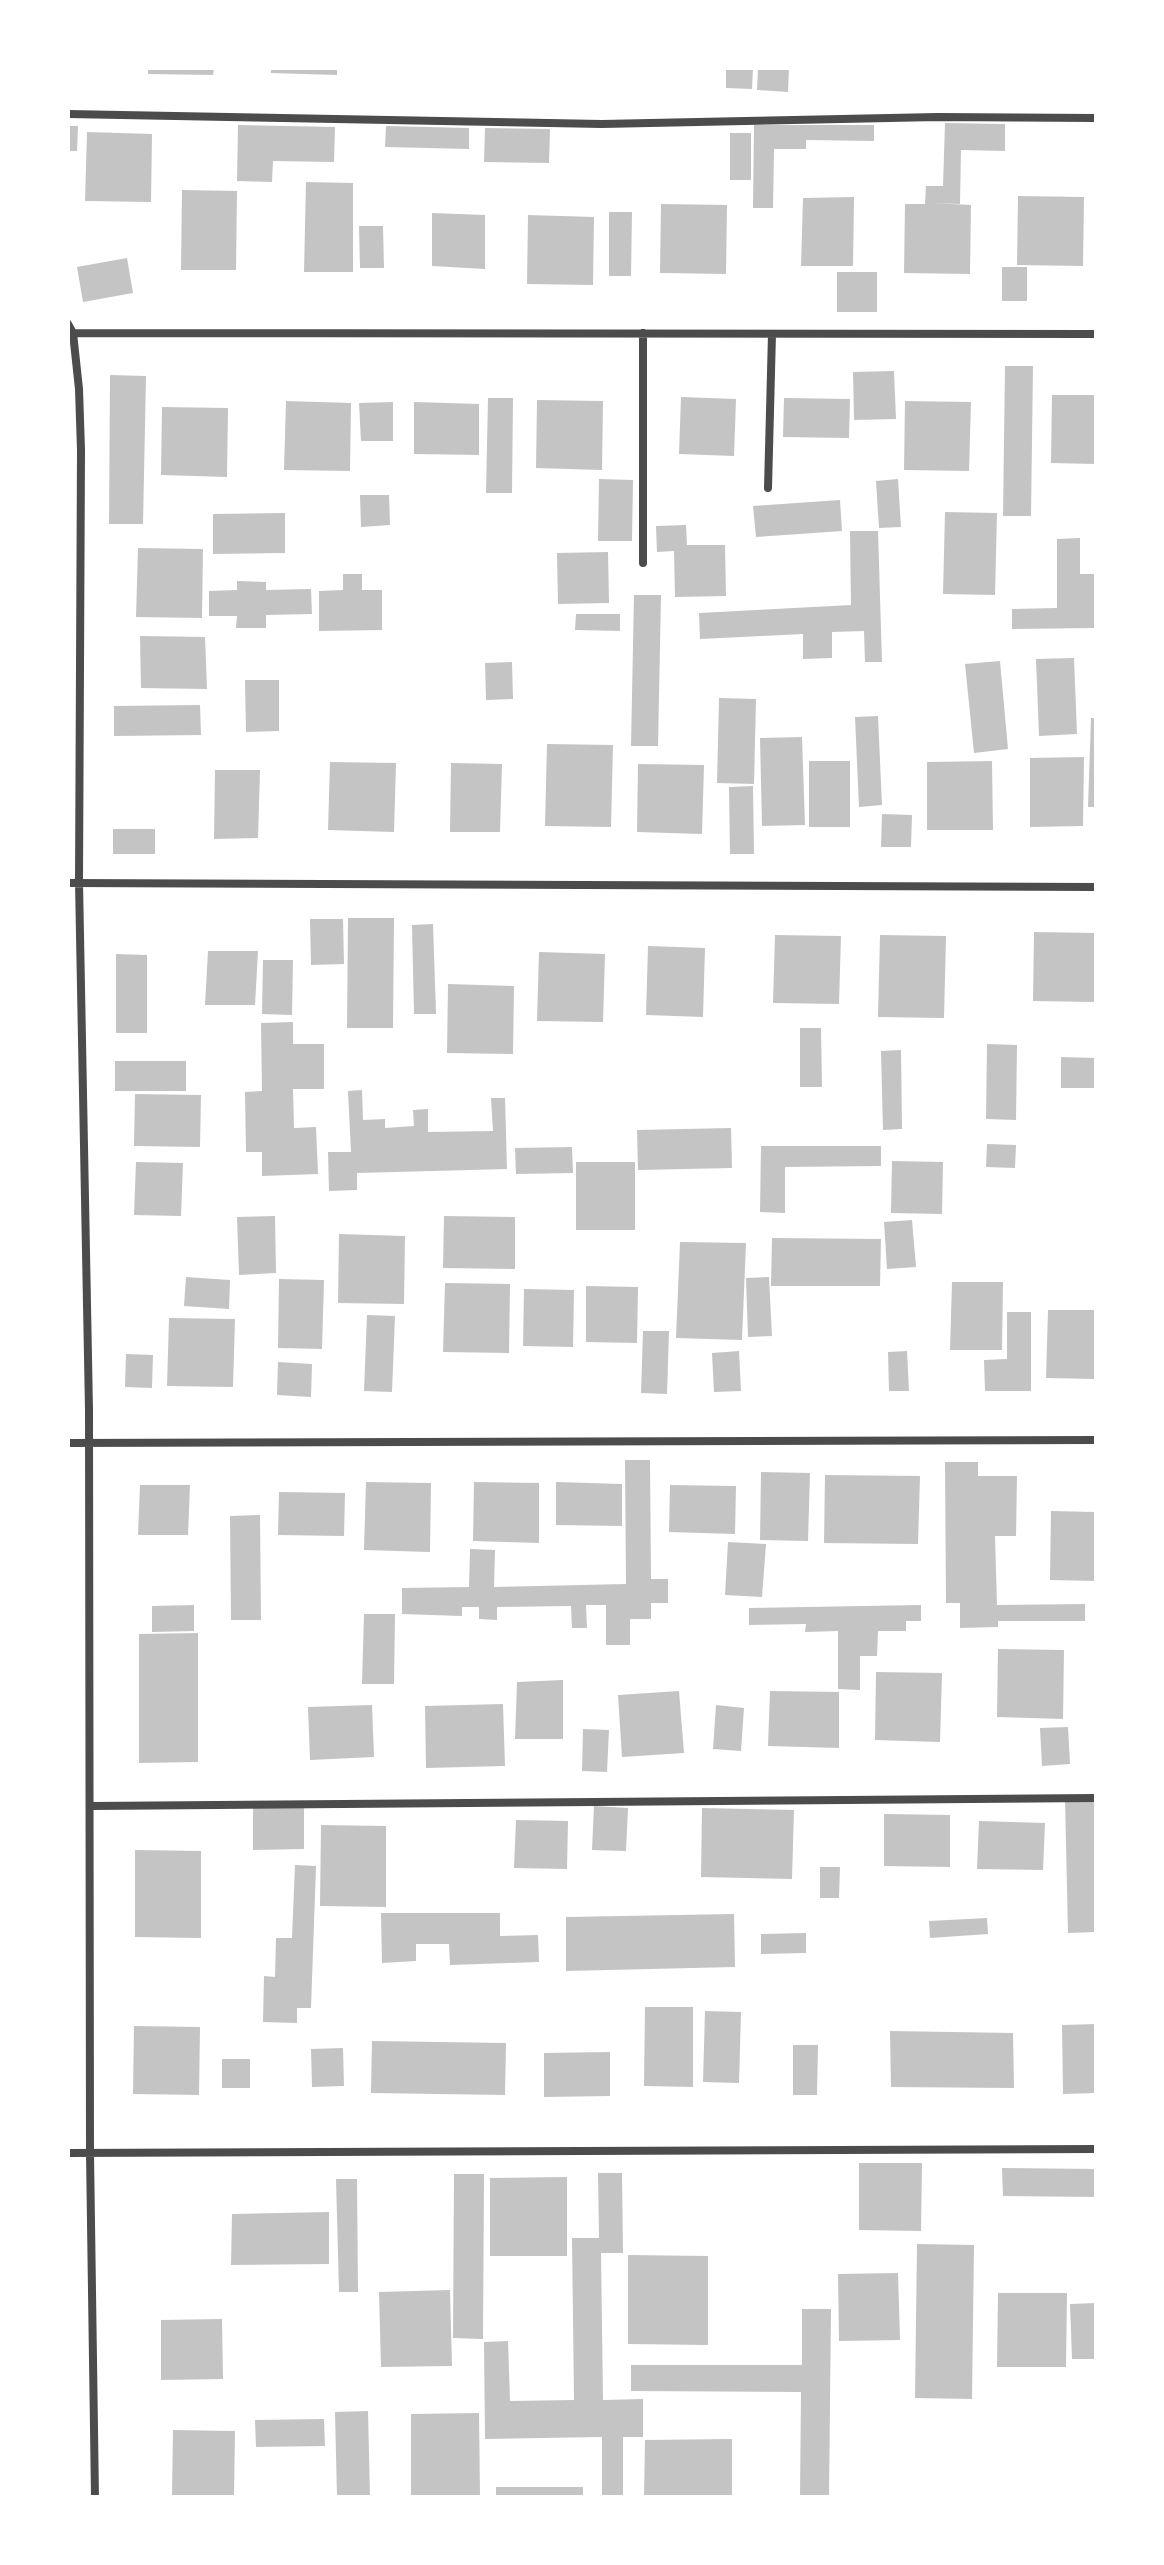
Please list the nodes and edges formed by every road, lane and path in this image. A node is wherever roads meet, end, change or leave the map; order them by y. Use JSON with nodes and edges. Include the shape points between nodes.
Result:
{"nodes":[{"id":1,"x":68,"y":114,"type":"edge"},
{"id":2,"x":1096,"y":118,"type":"edge"},
{"id":3,"x":70,"y":328,"type":"edge"},
{"id":4,"x":643,"y":333,"type":"junction"},
{"id":5,"x":772,"y":334,"type":"junction"},
{"id":6,"x":1096,"y":334,"type":"edge"},
{"id":7,"x":768,"y":488,"type":"dead end"},
{"id":8,"x":643,"y":563,"type":"dead end"},
{"id":9,"x":79,"y":882,"type":"junction"},
{"id":10,"x":68,"y":883,"type":"edge"},
{"id":11,"x":1096,"y":887,"type":"edge"},
{"id":12,"x":1096,"y":1440,"type":"edge"},
{"id":13,"x":68,"y":1443,"type":"edge"},
{"id":14,"x":89,"y":1443,"type":"junction"},
{"id":15,"x":1096,"y":1798,"type":"edge"},
{"id":16,"x":91,"y":1806,"type":"junction"},
{"id":17,"x":1096,"y":2149,"type":"edge"},
{"id":18,"x":68,"y":2153,"type":"edge"},
{"id":19,"x":90,"y":2154,"type":"junction"},
{"id":20,"x":95,"y":2497,"type":"edge"}],
"edges":[{"from":1,"to":2,"type":"street","via":[[602,124]]},
{"from":3,"to":4,"type":"street"},
{"from":3,"to":9,"type":"street","via":[[81,450]]},
{"from":4,"to":5,"type":"street"},
{"from":4,"to":8,"type":"street"},
{"from":5,"to":6,"type":"street"},
{"from":5,"to":7,"type":"street"},
{"from":9,"to":10,"type":"street"},
{"from":9,"to":11,"type":"street"},
{"from":9,"to":14,"type":"street"},
{"from":12,"to":14,"type":"street"},
{"from":13,"to":14,"type":"street"},
{"from":14,"to":16,"type":"street"},
{"from":15,"to":16,"type":"street"},
{"from":16,"to":19,"type":"street"},
{"from":17,"to":19,"type":"street"},
{"from":18,"to":19,"type":"street"},
{"from":19,"to":20,"type":"street"}]}
